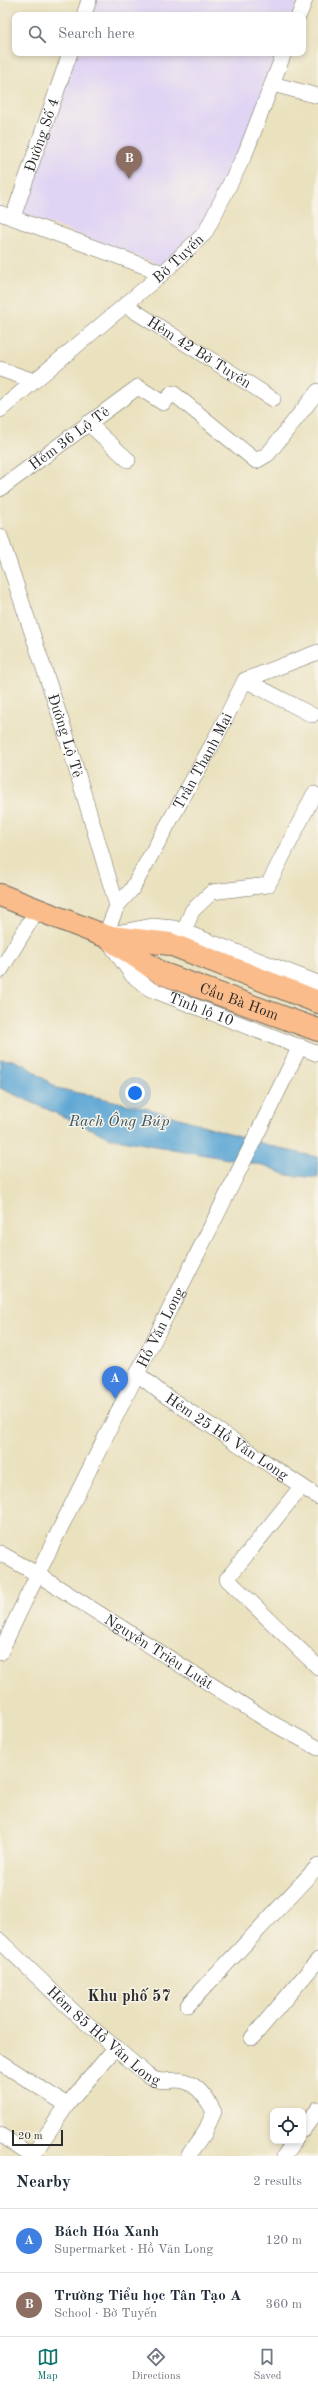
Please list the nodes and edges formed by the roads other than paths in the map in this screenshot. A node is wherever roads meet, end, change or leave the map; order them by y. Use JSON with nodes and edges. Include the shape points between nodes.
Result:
{"nodes":[{"id":1,"x":89,"y":0,"type":"edge"},
{"id":2,"x":305,"y":0,"type":"edge"},
{"id":3,"x":85,"y":12,"type":"edge"},
{"id":4,"x":300,"y":12,"type":"edge"},
{"id":5,"x":69,"y":56,"type":"edge"},
{"id":6,"x":283,"y":56,"type":"edge"},
{"id":7,"x":272,"y":84,"type":"junction"},
{"id":8,"x":318,"y":96,"type":"edge"},
{"id":9,"x":6,"y":215,"type":"edge"},
{"id":10,"x":163,"y":274,"type":"junction"},
{"id":11,"x":126,"y":305,"type":"junction"},
{"id":12,"x":0,"y":369,"type":"edge"},
{"id":13,"x":34,"y":381,"type":"junction"},
{"id":14,"x":318,"y":391,"type":"edge"},
{"id":15,"x":273,"y":399,"type":"dead end"},
{"id":16,"x":0,"y":410,"type":"edge"},
{"id":17,"x":88,"y":423,"type":"junction"},
{"id":18,"x":128,"y":460,"type":"dead end"},
{"id":19,"x":0,"y":489,"type":"edge"},
{"id":20,"x":0,"y":536,"type":"edge"},
{"id":21,"x":318,"y":652,"type":"edge"},
{"id":22,"x":245,"y":680,"type":"junction"},
{"id":23,"x":312,"y":715,"type":"dead end"},
{"id":24,"x":314,"y":794,"type":"dead end"},
{"id":25,"x":0,"y":895,"type":"edge"},
{"id":26,"x":117,"y":906,"type":"junction"},
{"id":27,"x":37,"y":910,"type":"junction"},
{"id":28,"x":105,"y":936,"type":"junction"},
{"id":29,"x":177,"y":938,"type":"junction"},
{"id":30,"x":0,"y":970,"type":"edge"},
{"id":31,"x":161,"y":973,"type":"joint"},
{"id":32,"x":318,"y":983,"type":"edge"},
{"id":33,"x":318,"y":1002,"type":"edge"},
{"id":34,"x":318,"y":1030,"type":"edge"},
{"id":35,"x":300,"y":1046,"type":"junction"},
{"id":36,"x":318,"y":1054,"type":"edge"},
{"id":37,"x":138,"y":1374,"type":"junction"},
{"id":38,"x":301,"y":1486,"type":"junction"},
{"id":39,"x":318,"y":1496,"type":"edge"},
{"id":40,"x":0,"y":1553,"type":"edge"},
{"id":41,"x":37,"y":1574,"type":"junction"},
{"id":42,"x":0,"y":1653,"type":"edge"},
{"id":43,"x":318,"y":1667,"type":"edge"},
{"id":44,"x":318,"y":1748,"type":"edge"},
{"id":45,"x":318,"y":1866,"type":"edge"},
{"id":46,"x":0,"y":1941,"type":"edge"},
{"id":47,"x":318,"y":1960,"type":"edge"},
{"id":48,"x":188,"y":2005,"type":"dead end"},
{"id":49,"x":252,"y":2038,"type":"dead end"},
{"id":50,"x":116,"y":2047,"type":"junction"},
{"id":51,"x":0,"y":2062,"type":"edge"},
{"id":52,"x":67,"y":2106,"type":"junction"},
{"id":53,"x":318,"y":2109,"type":"edge"},
{"id":54,"x":306,"y":2126,"type":"edge"},
{"id":55,"x":0,"y":2135,"type":"edge"},
{"id":56,"x":293,"y":2144,"type":"edge"},
{"id":57,"x":32,"y":2156,"type":"edge"},
{"id":58,"x":188,"y":2156,"type":"edge"},
{"id":59,"x":284,"y":2156,"type":"edge"}],
"edges":[{"from":1,"to":3,"type":"street"},
{"from":2,"to":4,"type":"street"},
{"from":5,"to":9,"type":"street","name":"Đường Số 4"},
{"from":6,"to":7,"type":"street","name":"Bờ Tuyến"},
{"from":7,"to":8,"type":"street"},
{"from":7,"to":10,"type":"street","name":"Bờ Tuyến","via":[[245,154],[205,233]]},
{"from":9,"to":10,"type":"street"},
{"from":10,"to":11,"type":"street","name":"Bờ Tuyến"},
{"from":11,"to":13,"type":"street","name":"Bờ Tuyến"},
{"from":11,"to":15,"type":"street","name":"Hẻm 42 Bờ Tuyến"},
{"from":12,"to":13,"type":"street"},
{"from":13,"to":16,"type":"street","name":"Bờ Tuyến"},
{"from":14,"to":17,"type":"street","name":"Hẻm 36 Lộ Tẻ","via":[[268,454],[256,461],[173,393],[163,404],[138,387]]},
{"from":17,"to":18,"type":"street"},
{"from":17,"to":19,"type":"street","name":"Hẻm 36 Lộ Tẻ"},
{"from":20,"to":26,"type":"street","name":"Đường Lộ Tẻ","via":[[66,735]]},
{"from":21,"to":22,"type":"street","via":[[281,664]]},
{"from":22,"to":23,"type":"street"},
{"from":22,"to":26,"type":"street","name":"Trần Thanh Mại","via":[[132,889]]},
{"from":24,"to":29,"type":"street","via":[[268,885],[212,892],[192,911]]},
{"from":25,"to":27,"type":"main road","name":"Tỉnh lộ 10"},
{"from":26,"to":28,"type":"street"},
{"from":27,"to":28,"type":"main road","name":"Tỉnh lộ 10"},
{"from":27,"to":30,"type":"street"},
{"from":28,"to":29,"type":"main road","name":"Tỉnh lộ 10"},
{"from":28,"to":31,"type":"main road","name":"Tỉnh lộ 10"},
{"from":28,"to":35,"type":"street","name":"Tỉnh lộ 10","via":[[132,975],[150,988]]},
{"from":29,"to":32,"type":"street","name":"Tỉnh lộ 10"},
{"from":29,"to":33,"type":"main road","name":"Cầu Bà Hom"},
{"from":31,"to":34,"type":"main road","name":"Cầu Bà Hom"},
{"from":35,"to":36,"type":"street","name":"Tỉnh lộ 10"},
{"from":35,"to":37,"type":"street","name":"Hồ Văn Long","via":[[242,1168],[154,1337]]},
{"from":37,"to":38,"type":"street","name":"Hẻm 25 Hồ Văn Long","via":[[160,1392]]},
{"from":37,"to":41,"type":"street","name":"Hồ Văn Long"},
{"from":38,"to":39,"type":"street","name":"Hẻm 25 Hồ Văn Long"},
{"from":38,"to":43,"type":"street","via":[[226,1578]]},
{"from":40,"to":41,"type":"street","name":"Nguyễn Triệu Luật"},
{"from":41,"to":42,"type":"street","name":"Hồ Văn Long"},
{"from":41,"to":44,"type":"street","name":"Nguyễn Triệu Luật","via":[[270,1722]]},
{"from":45,"to":48,"type":"street"},
{"from":46,"to":50,"type":"street","name":"Hẻm 85 Hồ Văn Long","via":[[76,2014]]},
{"from":47,"to":49,"type":"street"},
{"from":50,"to":52,"type":"street"},
{"from":50,"to":58,"type":"street","name":"Hẻm 85 Hồ Văn Long","via":[[156,2082],[180,2080],[202,2092],[214,2112],[204,2134]]},
{"from":51,"to":52,"type":"street"},
{"from":52,"to":57,"type":"street"},
{"from":53,"to":54,"type":"street"},
{"from":55,"to":57,"type":"street"},
{"from":56,"to":59,"type":"street"}]}
